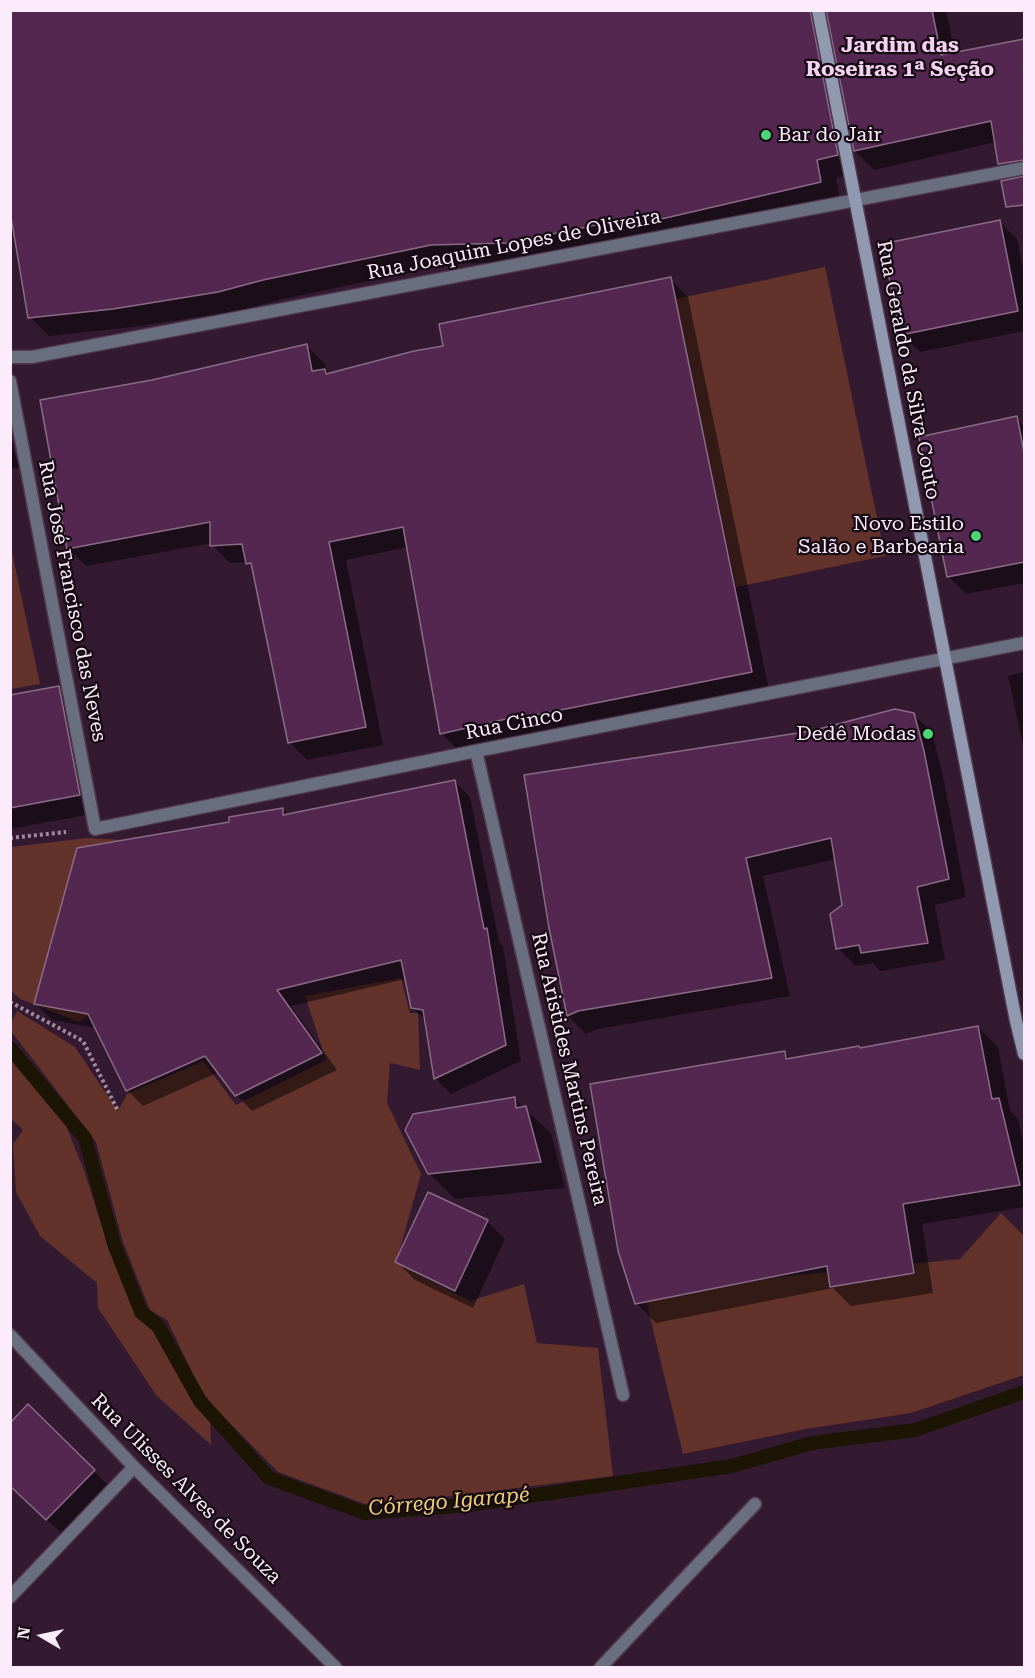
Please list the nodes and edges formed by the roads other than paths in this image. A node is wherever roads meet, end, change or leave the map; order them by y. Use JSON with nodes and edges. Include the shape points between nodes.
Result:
{"nodes":[{"id":1,"x":818,"y":10,"type":"edge"},
{"id":2,"x":1024,"y":168,"type":"edge"},
{"id":3,"x":855,"y":200,"type":"junction"},
{"id":4,"x":10,"y":357,"type":"edge"},
{"id":5,"x":10,"y":381,"type":"edge"},
{"id":6,"x":1024,"y":643,"type":"edge"},
{"id":7,"x":944,"y":659,"type":"junction"},
{"id":8,"x":476,"y":751,"type":"junction"},
{"id":9,"x":95,"y":829,"type":"joint"},
{"id":10,"x":1024,"y":1054,"type":"edge"},
{"id":11,"x":10,"y":1335,"type":"edge"},
{"id":12,"x":623,"y":1395,"type":"dead end"},
{"id":13,"x":134,"y":1467,"type":"junction"},
{"id":14,"x":755,"y":1504,"type":"dead end"},
{"id":15,"x":10,"y":1597,"type":"edge"},
{"id":16,"x":336,"y":1668,"type":"edge"},
{"id":17,"x":600,"y":1668,"type":"edge"}],
"edges":[{"from":1,"to":3,"type":"street","name":"Rua Geraldo da Silva Couto"},
{"from":2,"to":3,"type":"street","name":"Rua Joaquim Lopes de Oliveira"},
{"from":3,"to":4,"type":"street","name":"Rua Joaquim Lopes de Oliveira","via":[[32,357]]},
{"from":3,"to":7,"type":"street","name":"Rua Geraldo da Silva Couto"},
{"from":5,"to":9,"type":"street","name":"Rua José Francisco das Neves"},
{"from":6,"to":7,"type":"street","name":"Rua Cinco"},
{"from":7,"to":8,"type":"street","name":"Rua Cinco"},
{"from":7,"to":10,"type":"street","name":"Rua Geraldo da Silva Couto"},
{"from":8,"to":9,"type":"street","name":"Rua Cinco"},
{"from":8,"to":12,"type":"street","name":"Rua Aristides Martins Pereira"},
{"from":11,"to":13,"type":"street","name":"Rua Ulisses Alves de Souza"},
{"from":13,"to":15,"type":"street"},
{"from":13,"to":16,"type":"street","name":"Rua Ulisses Alves de Souza"},
{"from":14,"to":17,"type":"street"}]}
